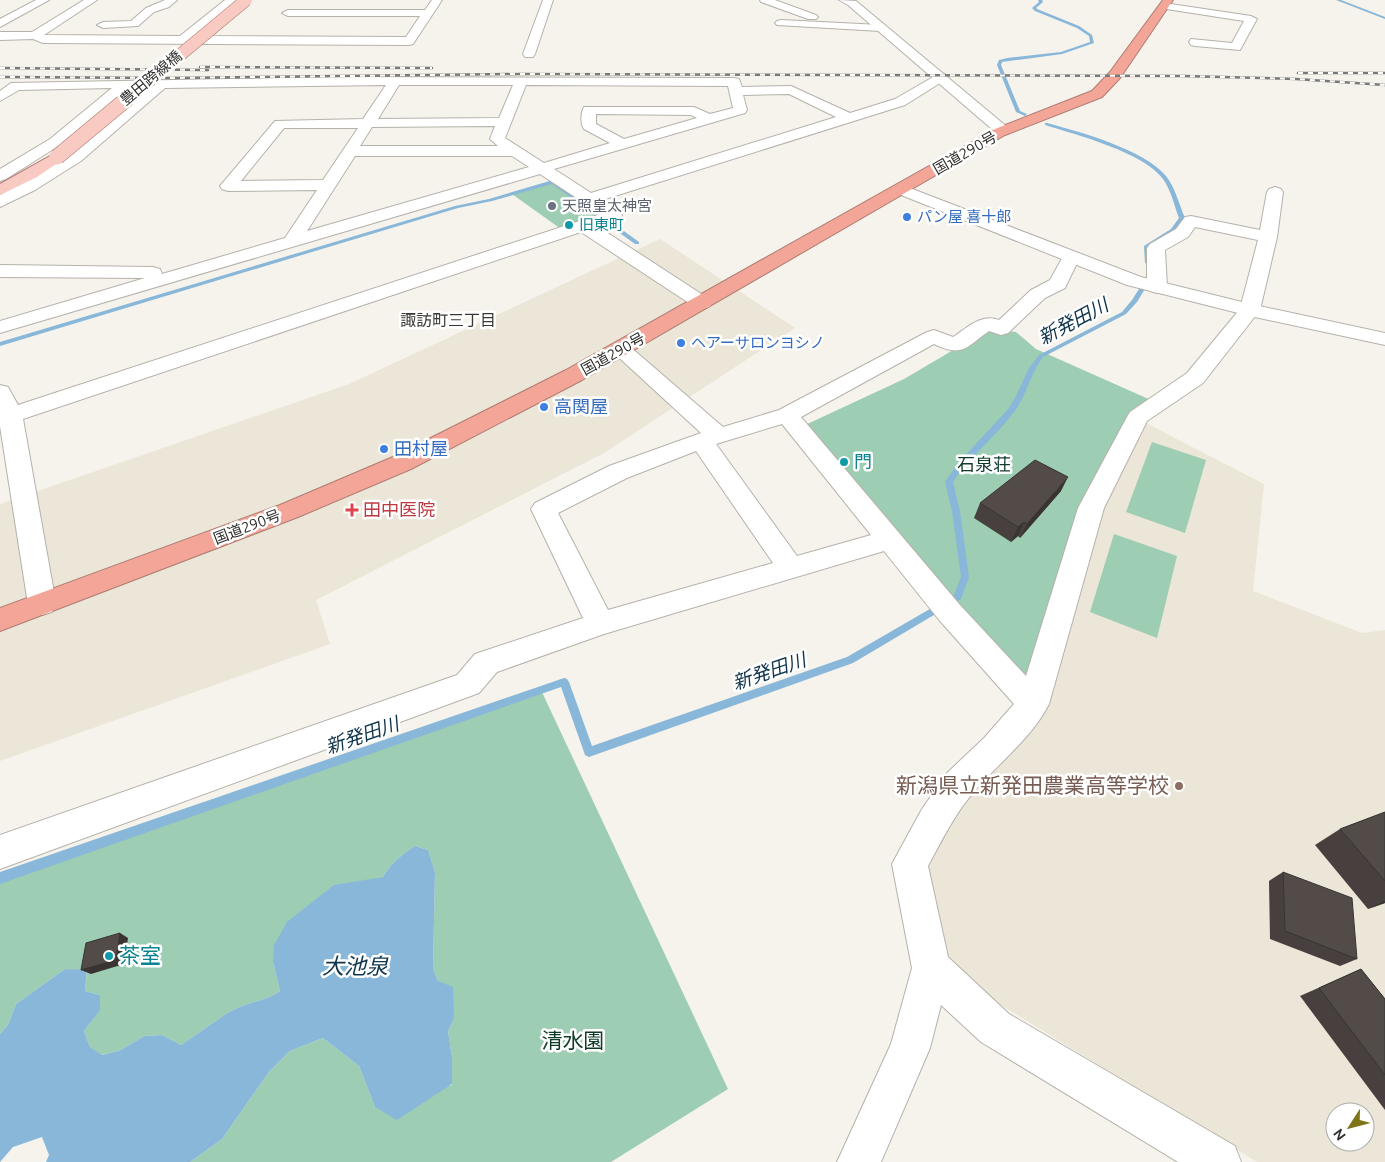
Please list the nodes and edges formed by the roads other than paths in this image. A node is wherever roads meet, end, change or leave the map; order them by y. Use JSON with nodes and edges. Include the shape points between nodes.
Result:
{"nodes":[{"id":1,"x":44,"y":0,"type":"edge"},
{"id":2,"x":92,"y":0,"type":"edge"},
{"id":3,"x":172,"y":0,"type":"edge"},
{"id":4,"x":232,"y":0,"type":"edge"},
{"id":5,"x":246,"y":0,"type":"edge"},
{"id":6,"x":302,"y":0,"type":"edge"},
{"id":7,"x":437,"y":0,"type":"edge"},
{"id":8,"x":548,"y":0,"type":"edge"},
{"id":9,"x":765,"y":0,"type":"edge"},
{"id":10,"x":844,"y":0,"type":"edge"},
{"id":11,"x":1166,"y":3,"type":"edge"},
{"id":12,"x":428,"y":13,"type":"junction"},
{"id":13,"x":0,"y":24,"type":"edge"},
{"id":14,"x":781,"y":24,"type":"dead end"},
{"id":15,"x":51,"y":25,"type":"junction"},
{"id":16,"x":71,"y":25,"type":"dead end"},
{"id":17,"x":90,"y":25,"type":"dead end"},
{"id":18,"x":813,"y":25,"type":"junction"},
{"id":19,"x":880,"y":28,"type":"junction"},
{"id":20,"x":270,"y":29,"type":"dead end"},
{"id":21,"x":34,"y":35,"type":"junction"},
{"id":22,"x":0,"y":36,"type":"edge"},
{"id":23,"x":184,"y":39,"type":"junction"},
{"id":24,"x":258,"y":40,"type":"junction"},
{"id":25,"x":1196,"y":42,"type":"dead end"},
{"id":26,"x":529,"y":54,"type":"dead end"},
{"id":27,"x":940,"y":77,"type":"junction"},
{"id":28,"x":395,"y":81,"type":"junction"},
{"id":29,"x":521,"y":81,"type":"junction"},
{"id":30,"x":160,"y":85,"type":"junction"},
{"id":31,"x":123,"y":86,"type":"junction"},
{"id":32,"x":736,"y":91,"type":"junction"},
{"id":33,"x":0,"y":97,"type":"edge"},
{"id":34,"x":848,"y":118,"type":"junction"},
{"id":35,"x":708,"y":119,"type":"junction"},
{"id":36,"x":504,"y":122,"type":"junction"},
{"id":37,"x":368,"y":123,"type":"junction"},
{"id":38,"x":1000,"y":132,"type":"junction"},
{"id":39,"x":622,"y":144,"type":"junction"},
{"id":40,"x":350,"y":151,"type":"junction"},
{"id":41,"x":516,"y":151,"type":"junction"},
{"id":42,"x":542,"y":168,"type":"junction"},
{"id":43,"x":0,"y":176,"type":"edge"},
{"id":44,"x":328,"y":185,"type":"junction"},
{"id":45,"x":0,"y":190,"type":"edge"},
{"id":46,"x":902,"y":190,"type":"junction"},
{"id":47,"x":1275,"y":192,"type":"dead end"},
{"id":48,"x":589,"y":199,"type":"junction"},
{"id":49,"x":0,"y":202,"type":"edge"},
{"id":50,"x":583,"y":225,"type":"junction"},
{"id":51,"x":1268,"y":237,"type":"junction"},
{"id":52,"x":292,"y":241,"type":"junction"},
{"id":53,"x":1071,"y":257,"type":"junction"},
{"id":54,"x":0,"y":271,"type":"edge"},
{"id":55,"x":183,"y":273,"type":"junction"},
{"id":56,"x":1157,"y":288,"type":"junction"},
{"id":57,"x":702,"y":303,"type":"junction"},
{"id":58,"x":1250,"y":310,"type":"junction"},
{"id":59,"x":0,"y":327,"type":"edge"},
{"id":60,"x":1385,"y":339,"type":"edge"},
{"id":61,"x":621,"y":349,"type":"junction"},
{"id":62,"x":0,"y":392,"type":"edge"},
{"id":63,"x":787,"y":415,"type":"junction"},
{"id":64,"x":6,"y":417,"type":"edge"},
{"id":65,"x":710,"y":438,"type":"junction"},
{"id":66,"x":890,"y":539,"type":"junction"},
{"id":67,"x":792,"y":568,"type":"junction"},
{"id":68,"x":42,"y":604,"type":"junction"},
{"id":69,"x":0,"y":620,"type":"edge"},
{"id":70,"x":600,"y":624,"type":"junction"},
{"id":71,"x":1033,"y":704,"type":"junction"},
{"id":72,"x":0,"y":852,"type":"edge"},
{"id":73,"x":931,"y":968,"type":"junction"},
{"id":74,"x":859,"y":1162,"type":"edge"},
{"id":75,"x":1218,"y":1162,"type":"edge"}],
"edges":[{"from":1,"to":13,"type":"street"},
{"from":2,"to":15,"type":"street"},
{"from":3,"to":17,"type":"street","via":[[150,10],[134,24]]},
{"from":4,"to":23,"type":"street"},
{"from":5,"to":45,"type":"main road","name":"豊田跨線橋","bridge":true,"via":[[57,157]]},
{"from":6,"to":12,"type":"street","via":[[285,16]]},
{"from":7,"to":12,"type":"street"},
{"from":8,"to":26,"type":"street"},
{"from":9,"to":18,"type":"street","via":[[816,18]]},
{"from":10,"to":19,"type":"street","via":[[852,3]]},
{"from":11,"to":25,"type":"street","via":[[1251,19],[1236,47]]},
{"from":11,"to":38,"type":"highway","name":"国道290号","via":[[1115,75],[1097,94]]},
{"from":12,"to":24,"type":"street","via":[[410,41]]},
{"from":14,"to":18,"type":"street"},
{"from":15,"to":16,"type":"street"},
{"from":15,"to":21,"type":"street"},
{"from":18,"to":19,"type":"street"},
{"from":19,"to":27,"type":"street"},
{"from":20,"to":24,"type":"street"},
{"from":21,"to":22,"type":"street"},
{"from":21,"to":23,"type":"street","via":[[43,38]]},
{"from":23,"to":24,"type":"street"},
{"from":27,"to":34,"type":"street","via":[[900,102]]},
{"from":27,"to":38,"type":"street","via":[[1001,129]]},
{"from":28,"to":29,"type":"street"},
{"from":28,"to":30,"type":"street"},
{"from":28,"to":37,"type":"street"},
{"from":29,"to":32,"type":"street","via":[[734,82]]},
{"from":29,"to":36,"type":"street"},
{"from":30,"to":31,"type":"street"},
{"from":30,"to":49,"type":"street","via":[[76,158]]},
{"from":31,"to":33,"type":"street","via":[[16,86]]},
{"from":31,"to":43,"type":"street","via":[[55,142]]},
{"from":32,"to":34,"type":"street","via":[[791,90]]},
{"from":32,"to":35,"type":"street","via":[[740,110]]},
{"from":34,"to":48,"type":"street"},
{"from":35,"to":39,"type":"street"},
{"from":35,"to":39,"type":"street","via":[[694,111],[590,110],[589,126]]},
{"from":36,"to":37,"type":"street"},
{"from":36,"to":41,"type":"street","via":[[497,139]]},
{"from":37,"to":40,"type":"street"},
{"from":37,"to":44,"type":"street","via":[[280,124],[228,186]]},
{"from":38,"to":46,"type":"highway","name":"国道290号"},
{"from":39,"to":42,"type":"street"},
{"from":40,"to":41,"type":"street"},
{"from":40,"to":44,"type":"street"},
{"from":41,"to":42,"type":"street"},
{"from":42,"to":48,"type":"street"},
{"from":42,"to":52,"type":"street"},
{"from":44,"to":52,"type":"street"},
{"from":46,"to":53,"type":"street"},
{"from":46,"to":57,"type":"highway","name":"国道290号"},
{"from":47,"to":51,"type":"street"},
{"from":48,"to":50,"type":"street","via":[[614,215]]},
{"from":50,"to":57,"type":"street"},
{"from":50,"to":64,"type":"street"},
{"from":51,"to":56,"type":"street","via":[[1191,221],[1182,233],[1156,248]]},
{"from":51,"to":58,"type":"street"},
{"from":52,"to":55,"type":"street"},
{"from":53,"to":56,"type":"street"},
{"from":53,"to":63,"type":"street","via":[[1058,284],[1038,294],[1001,329],[988,322],[954,346],[934,336]]},
{"from":54,"to":55,"type":"street"},
{"from":55,"to":59,"type":"street"},
{"from":56,"to":58,"type":"street"},
{"from":57,"to":61,"type":"highway","name":"国道290号"},
{"from":58,"to":60,"type":"street"},
{"from":58,"to":71,"type":"street","via":[[1196,378],[1138,417],[1091,508]]},
{"from":61,"to":65,"type":"street"},
{"from":61,"to":68,"type":"highway","name":"国道290号","via":[[402,463],[289,511]]},
{"from":62,"to":64,"type":"street"},
{"from":63,"to":65,"type":"street"},
{"from":63,"to":66,"type":"street"},
{"from":64,"to":68,"type":"street"},
{"from":65,"to":67,"type":"street"},
{"from":65,"to":70,"type":"street","via":[[618,472],[544,508]]},
{"from":66,"to":67,"type":"street"},
{"from":66,"to":71,"type":"street","via":[[944,606]]},
{"from":67,"to":70,"type":"street"},
{"from":68,"to":69,"type":"highway","name":"国道290号"},
{"from":70,"to":72,"type":"street","via":[[486,662],[468,684]]},
{"from":71,"to":73,"type":"street","via":[[959,784],[910,864]]},
{"from":73,"to":74,"type":"street","via":[[910,1048]]},
{"from":73,"to":75,"type":"street","via":[[995,1028]]}]}
